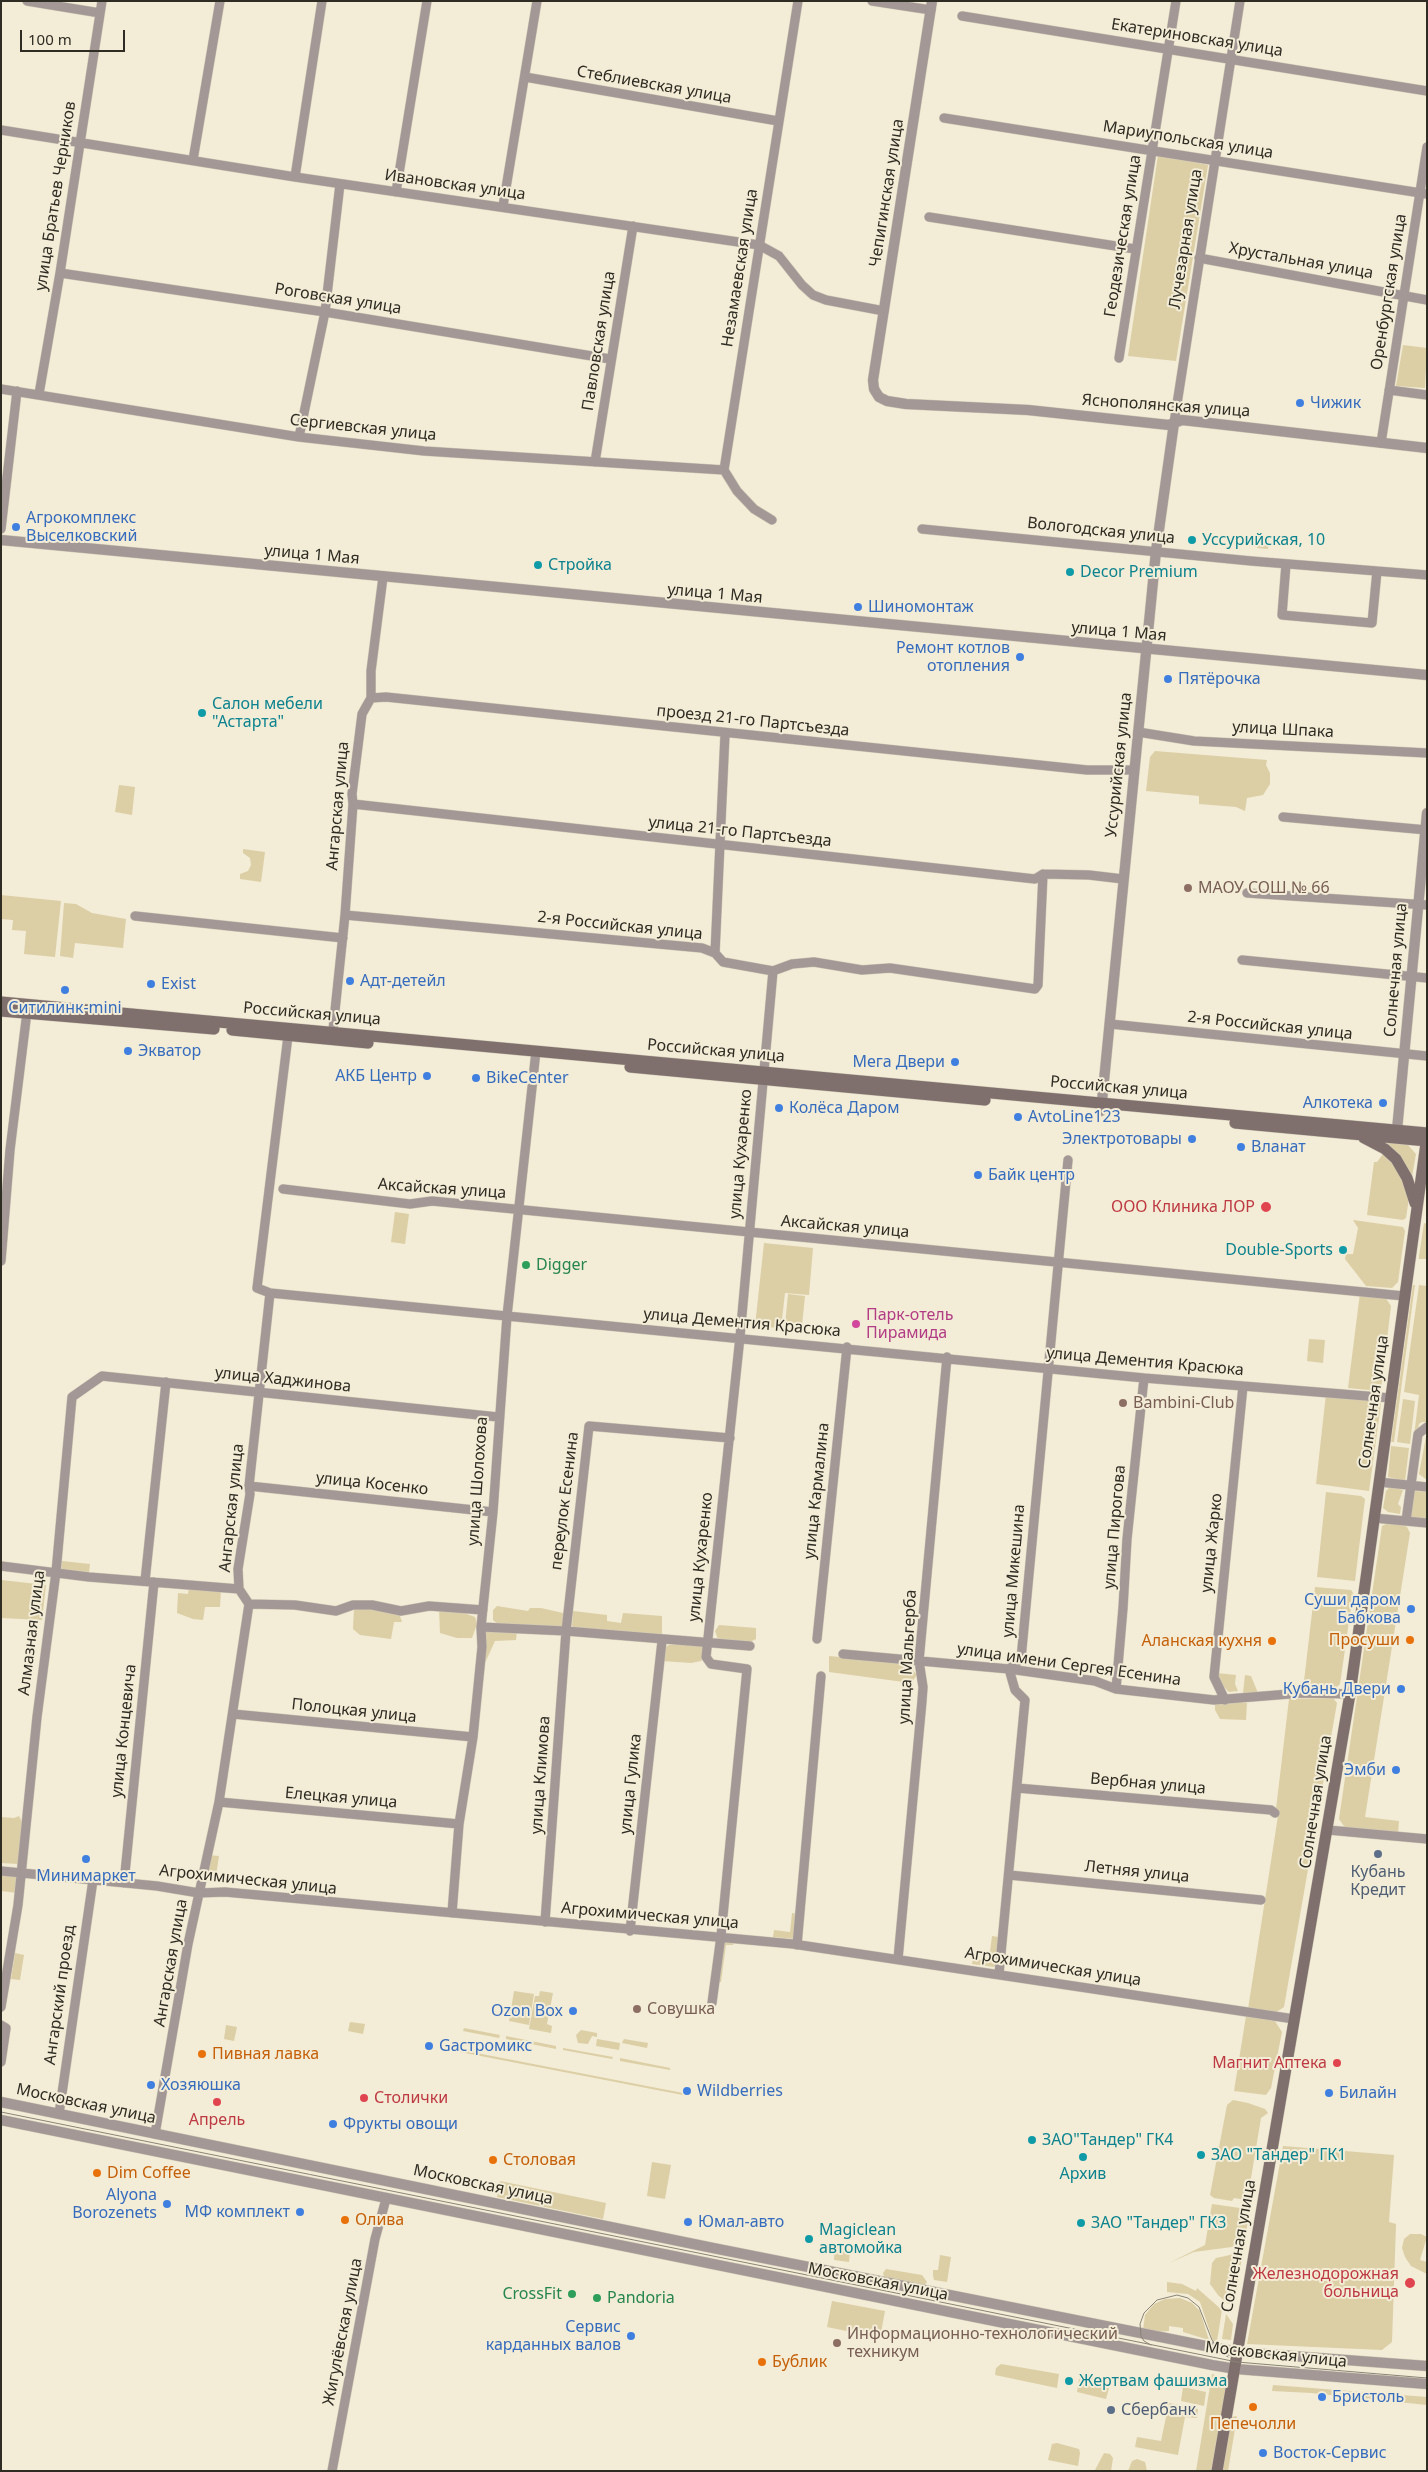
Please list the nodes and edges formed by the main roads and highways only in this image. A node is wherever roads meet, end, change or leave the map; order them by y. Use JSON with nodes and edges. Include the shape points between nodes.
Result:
{"nodes":[{"id":1,"x":1,"y":1002,"type":"edge"},
{"id":2,"x":1,"y":1011,"type":"edge"},
{"id":3,"x":332,"y":1036,"type":"junction"},
{"id":4,"x":1102,"y":1107,"type":"junction"},
{"id":5,"x":1358,"y":1135,"type":"junction"},
{"id":6,"x":1427,"y":1135,"type":"edge"},
{"id":7,"x":1426,"y":1141,"type":"edge"},
{"id":8,"x":1417,"y":1209,"type":"junction"},
{"id":9,"x":1216,"y":2471,"type":"edge"}],
"edges":[{"from":1,"to":3,"type":"main road","name":"Российская улица"},
{"from":2,"to":3,"type":"main road","name":"Российская улица","via":[[288,1036]]},
{"from":3,"to":4,"type":"main road","name":"Российская улица"},
{"from":4,"to":5,"type":"main road","name":"Российская улица"},
{"from":4,"to":6,"type":"main road","name":"Российская улица"},
{"from":5,"to":7,"type":"main road","name":"Российская улица"},
{"from":5,"to":8,"type":"main road","via":[[1385,1149],[1396,1159],[1412,1190]]},
{"from":6,"to":7,"type":"main road","name":"Солнечная улица"},
{"from":7,"to":8,"type":"main road","name":"Солнечная улица"},
{"from":8,"to":9,"type":"main road","name":"Солнечная улица","via":[[1350,1694]]}]}
